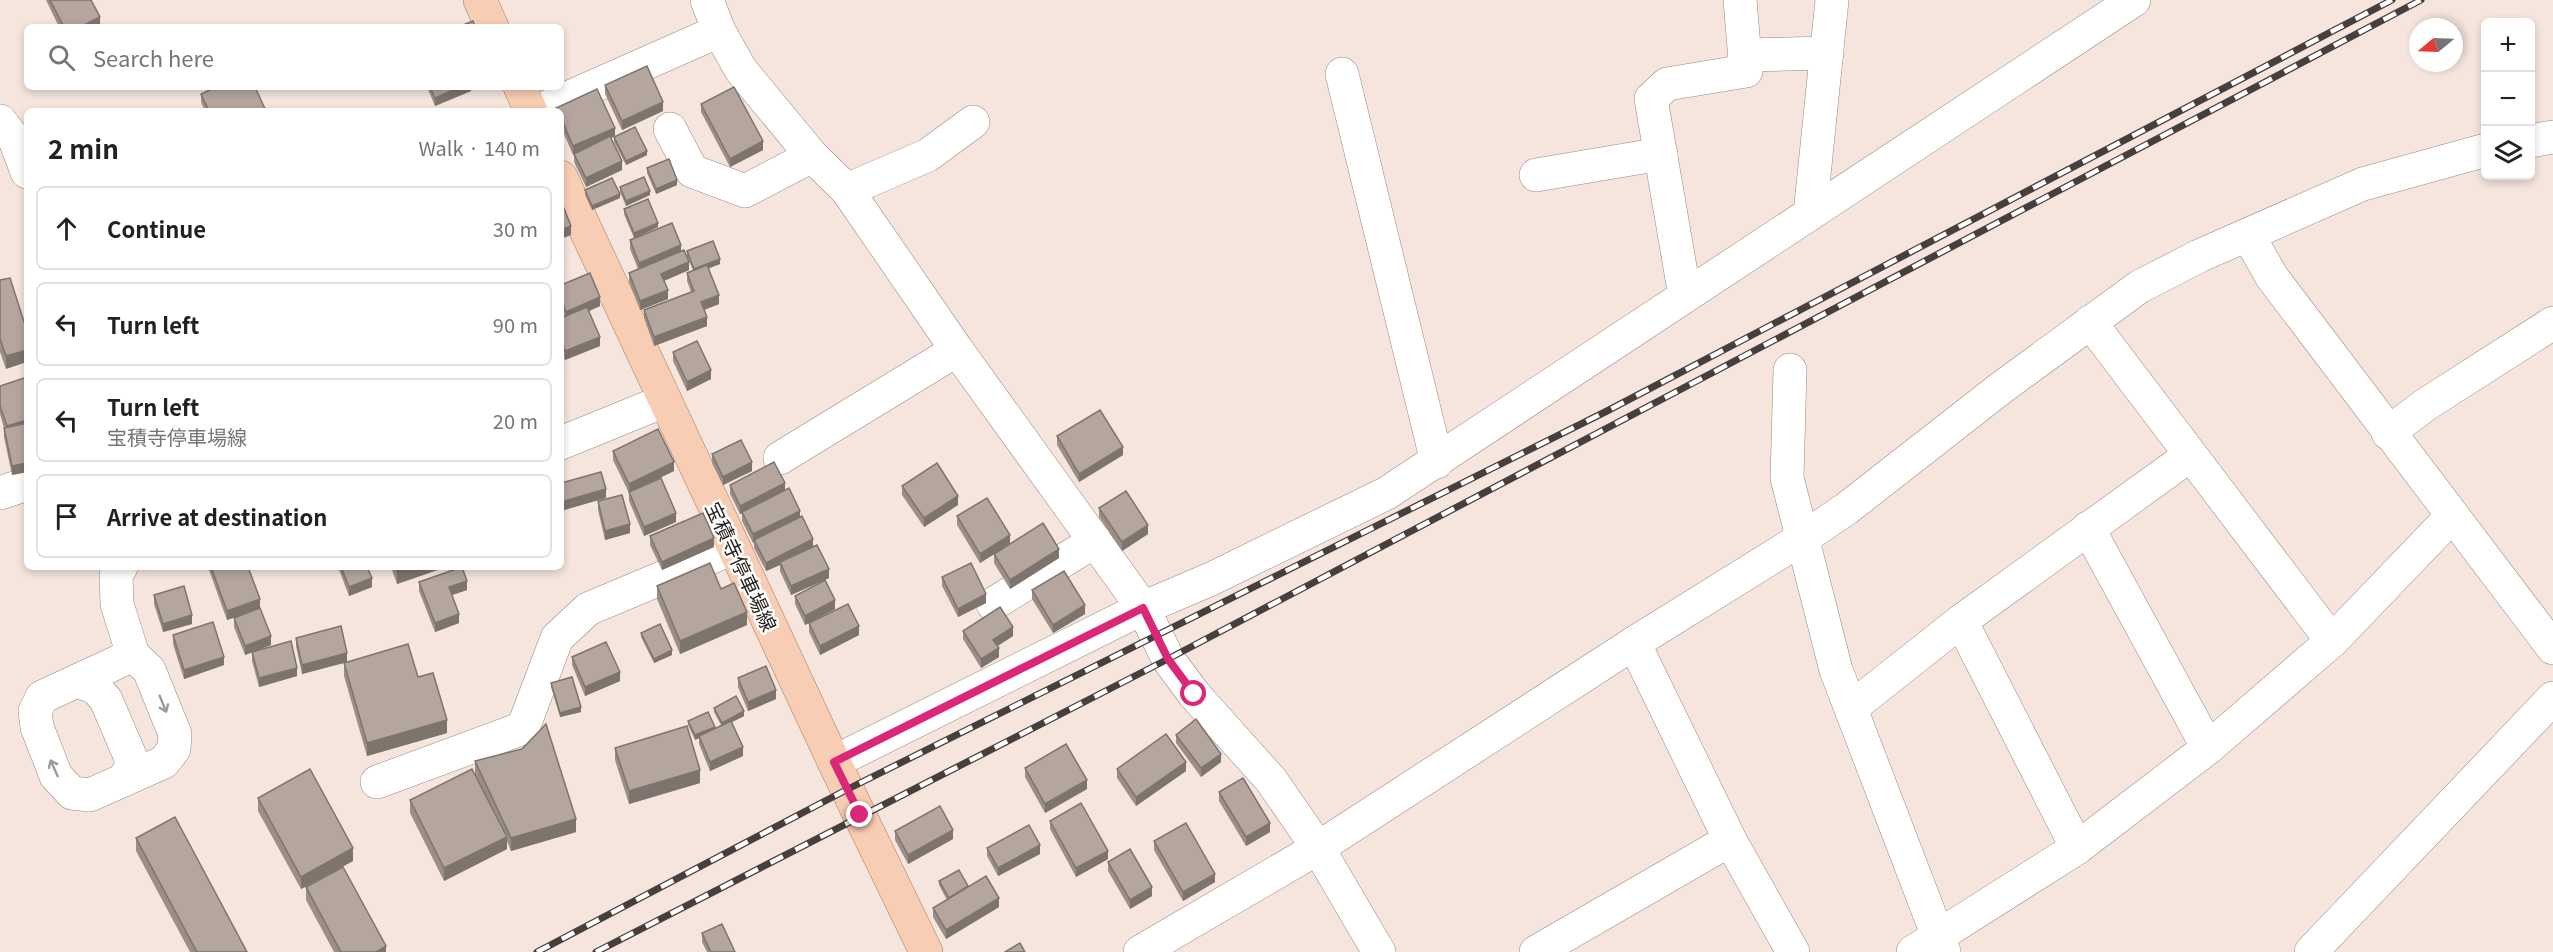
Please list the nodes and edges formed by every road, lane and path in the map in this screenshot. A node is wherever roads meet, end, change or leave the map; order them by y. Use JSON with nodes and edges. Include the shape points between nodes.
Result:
{"nodes":[{"id":1,"x":480,"y":0,"type":"edge"},
{"id":2,"x":707,"y":0,"type":"edge"},
{"id":3,"x":1740,"y":0,"type":"edge"},
{"id":4,"x":1832,"y":0,"type":"edge"},
{"id":5,"x":2134,"y":0,"type":"edge"},
{"id":6,"x":491,"y":24,"type":"edge"},
{"id":7,"x":719,"y":31,"type":"junction"},
{"id":8,"x":1827,"y":54,"type":"junction"},
{"id":9,"x":1744,"y":55,"type":"junction"},
{"id":10,"x":1342,"y":74,"type":"dead end"},
{"id":11,"x":521,"y":90,"type":"edge"},
{"id":12,"x":530,"y":108,"type":"edge"},
{"id":13,"x":545,"y":108,"type":"edge"},
{"id":14,"x":0,"y":121,"type":"edge"},
{"id":15,"x":973,"y":122,"type":"dead end"},
{"id":16,"x":670,"y":129,"type":"dead end"},
{"id":17,"x":2553,"y":137,"type":"edge"},
{"id":18,"x":2535,"y":140,"type":"edge"},
{"id":19,"x":2481,"y":151,"type":"edge"},
{"id":20,"x":1661,"y":154,"type":"junction"},
{"id":21,"x":812,"y":156,"type":"junction"},
{"id":22,"x":24,"y":164,"type":"edge"},
{"id":23,"x":1536,"y":175,"type":"dead end"},
{"id":24,"x":564,"y":184,"type":"edge"},
{"id":25,"x":847,"y":190,"type":"junction"},
{"id":26,"x":1810,"y":214,"type":"junction"},
{"id":27,"x":2248,"y":235,"type":"junction"},
{"id":28,"x":1685,"y":296,"type":"junction"},
{"id":29,"x":2090,"y":322,"type":"junction"},
{"id":30,"x":2553,"y":323,"type":"edge"},
{"id":31,"x":957,"y":350,"type":"junction"},
{"id":32,"x":1790,"y":370,"type":"dead end"},
{"id":33,"x":664,"y":401,"type":"junction"},
{"id":34,"x":2388,"y":433,"type":"junction"},
{"id":35,"x":564,"y":441,"type":"edge"},
{"id":36,"x":2189,"y":456,"type":"junction"},
{"id":37,"x":780,"y":458,"type":"dead end"},
{"id":38,"x":1437,"y":462,"type":"junction"},
{"id":39,"x":24,"y":485,"type":"edge"},
{"id":40,"x":0,"y":493,"type":"edge"},
{"id":41,"x":2452,"y":516,"type":"junction"},
{"id":42,"x":2088,"y":528,"type":"junction"},
{"id":43,"x":1803,"y":538,"type":"junction"},
{"id":44,"x":1095,"y":541,"type":"junction"},
{"id":45,"x":733,"y":548,"type":"junction"},
{"id":46,"x":118,"y":570,"type":"edge"},
{"id":47,"x":993,"y":604,"type":"dead end"},
{"id":48,"x":1143,"y":608,"type":"junction"},
{"id":49,"x":1961,"y":621,"type":"junction"},
{"id":50,"x":2332,"y":641,"type":"junction"},
{"id":51,"x":1634,"y":643,"type":"junction"},
{"id":52,"x":2553,"y":648,"type":"edge"},
{"id":53,"x":133,"y":655,"type":"junction"},
{"id":54,"x":77,"y":681,"type":"junction"},
{"id":55,"x":2553,"y":698,"type":"edge"},
{"id":56,"x":1851,"y":708,"type":"junction"},
{"id":57,"x":2208,"y":748,"type":"junction"},
{"id":58,"x":834,"y":762,"type":"junction"},
{"id":59,"x":124,"y":780,"type":"junction"},
{"id":60,"x":377,"y":782,"type":"dead end"},
{"id":61,"x":1730,"y":840,"type":"junction"},
{"id":62,"x":1318,"y":848,"type":"junction"},
{"id":63,"x":2077,"y":848,"type":"junction"},
{"id":64,"x":1931,"y":947,"type":"edge"},
{"id":65,"x":926,"y":952,"type":"edge"},
{"id":66,"x":1140,"y":952,"type":"edge"},
{"id":67,"x":1379,"y":952,"type":"edge"},
{"id":68,"x":1536,"y":952,"type":"edge"},
{"id":69,"x":1793,"y":952,"type":"edge"},
{"id":70,"x":2312,"y":952,"type":"edge"}],
"edges":[{"from":1,"to":6,"type":"main road"},
{"from":2,"to":7,"type":"street"},
{"from":3,"to":9,"type":"street"},
{"from":4,"to":8,"type":"street"},
{"from":5,"to":26,"type":"street"},
{"from":7,"to":13,"type":"street"},
{"from":7,"to":21,"type":"street","via":[[741,70]]},
{"from":8,"to":9,"type":"street"},
{"from":8,"to":26,"type":"street"},
{"from":9,"to":20,"type":"street","via":[[1746,71],[1666,84],[1651,99]]},
{"from":10,"to":38,"type":"street"},
{"from":11,"to":12,"type":"main road"},
{"from":14,"to":22,"type":"street","via":[[15,140]]},
{"from":15,"to":25,"type":"street","via":[[928,155]]},
{"from":16,"to":21,"type":"street","via":[[692,171],[745,191]]},
{"from":17,"to":18,"type":"street"},
{"from":19,"to":27,"type":"street","via":[[2363,184]]},
{"from":20,"to":23,"type":"street"},
{"from":20,"to":28,"type":"street"},
{"from":21,"to":25,"type":"street"},
{"from":24,"to":33,"type":"main road","name":"宝積寺停車場線"},
{"from":25,"to":31,"type":"street"},
{"from":26,"to":28,"type":"street"},
{"from":27,"to":29,"type":"street","via":[[2139,287]]},
{"from":27,"to":34,"type":"street","via":[[2272,277]]},
{"from":28,"to":38,"type":"street"},
{"from":29,"to":36,"type":"street"},
{"from":29,"to":43,"type":"street"},
{"from":30,"to":34,"type":"street"},
{"from":31,"to":37,"type":"street"},
{"from":31,"to":44,"type":"street"},
{"from":32,"to":43,"type":"street","via":[[1786,478]]},
{"from":33,"to":35,"type":"street"},
{"from":33,"to":45,"type":"main road","name":"宝積寺停車場線"},
{"from":34,"to":41,"type":"street"},
{"from":36,"to":42,"type":"street"},
{"from":36,"to":50,"type":"street"},
{"from":38,"to":48,"type":"street","via":[[1387,494]]},
{"from":39,"to":40,"type":"street"},
{"from":41,"to":50,"type":"street"},
{"from":41,"to":52,"type":"street"},
{"from":42,"to":49,"type":"street"},
{"from":42,"to":57,"type":"street"},
{"from":43,"to":51,"type":"street"},
{"from":43,"to":56,"type":"street","via":[[1836,670]]},
{"from":44,"to":47,"type":"street"},
{"from":44,"to":48,"type":"street"},
{"from":45,"to":58,"type":"main road","name":"宝積寺停車場線"},
{"from":45,"to":60,"type":"street","via":[[588,609],[557,638],[523,728]]},
{"from":46,"to":53,"type":"street","via":[[117,604]]},
{"from":48,"to":58,"type":"street"},
{"from":48,"to":62,"type":"street","via":[[1174,668],[1271,780]]},
{"from":49,"to":56,"type":"street"},
{"from":49,"to":63,"type":"street"},
{"from":50,"to":57,"type":"street"},
{"from":51,"to":61,"type":"street"},
{"from":51,"to":62,"type":"street"},
{"from":53,"to":54,"type":"street"},
{"from":53,"to":59,"type":"street","one_way":true,"via":[[149,670],[175,735],[174,749],[164,762]]},
{"from":54,"to":59,"type":"street","via":[[96,688],[106,700],[133,763]]},
{"from":59,"to":54,"type":"street","one_way":true,"via":[[90,795],[72,793],[57,776],[36,727],[35,711],[42,697]]},
{"from":55,"to":70,"type":"street"},
{"from":56,"to":64,"type":"street"},
{"from":57,"to":63,"type":"street"},
{"from":58,"to":65,"type":"main road","name":"宝積寺停車場線"},
{"from":61,"to":68,"type":"street"},
{"from":61,"to":69,"type":"street"},
{"from":62,"to":66,"type":"street"},
{"from":62,"to":67,"type":"street"},
{"from":63,"to":64,"type":"street"}]}
